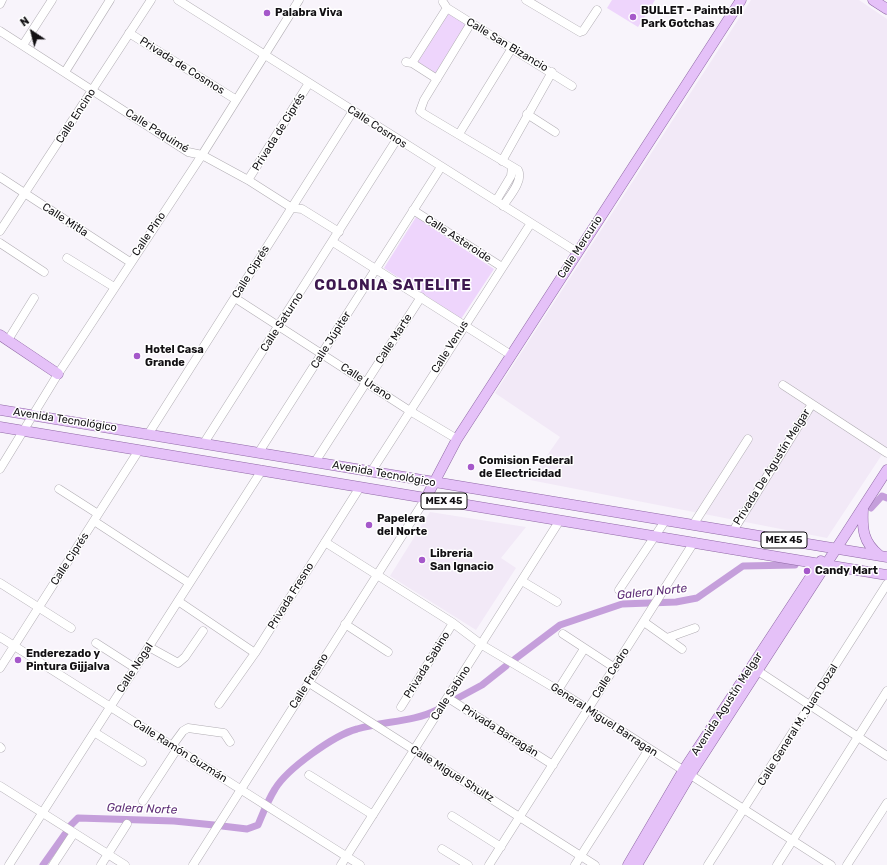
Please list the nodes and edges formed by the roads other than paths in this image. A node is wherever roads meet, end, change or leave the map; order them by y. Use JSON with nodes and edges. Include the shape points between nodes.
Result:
{"nodes":[{"id":1,"x":2,"y":0,"type":"edge"},
{"id":2,"x":52,"y":0,"type":"edge"},
{"id":3,"x":110,"y":0,"type":"edge"},
{"id":4,"x":151,"y":0,"type":"edge"},
{"id":5,"x":178,"y":0,"type":"edge"},
{"id":6,"x":299,"y":0,"type":"edge"},
{"id":7,"x":526,"y":0,"type":"edge"},
{"id":8,"x":741,"y":0,"type":"edge"},
{"id":9,"x":873,"y":0,"type":"edge"},
{"id":10,"x":0,"y":4,"type":"edge"},
{"id":11,"x":887,"y":9,"type":"edge"},
{"id":12,"x":597,"y":10,"type":"dead end"},
{"id":13,"x":471,"y":23,"type":"junction"},
{"id":14,"x":0,"y":31,"type":"edge"},
{"id":15,"x":129,"y":33,"type":"junction"},
{"id":16,"x":23,"y":46,"type":"junction"},
{"id":17,"x":512,"y":48,"type":"junction"},
{"id":18,"x":263,"y":54,"type":"junction"},
{"id":19,"x":65,"y":72,"type":"junction"},
{"id":20,"x":552,"y":72,"type":"junction"},
{"id":21,"x":437,"y":79,"type":"junction"},
{"id":22,"x":309,"y":84,"type":"junction"},
{"id":23,"x":572,"y":86,"type":"dead end"},
{"id":24,"x":92,"y":90,"type":"junction"},
{"id":25,"x":235,"y":99,"type":"junction"},
{"id":26,"x":353,"y":111,"type":"junction"},
{"id":27,"x":527,"y":114,"type":"junction"},
{"id":28,"x":555,"y":132,"type":"dead end"},
{"id":29,"x":459,"y":134,"type":"junction"},
{"id":30,"x":396,"y":139,"type":"junction"},
{"id":31,"x":202,"y":155,"type":"junction"},
{"id":32,"x":502,"y":161,"type":"junction"},
{"id":33,"x":441,"y":167,"type":"junction"},
{"id":34,"x":0,"y":177,"type":"edge"},
{"id":35,"x":248,"y":180,"type":"junction"},
{"id":36,"x":25,"y":194,"type":"junction"},
{"id":37,"x":500,"y":203,"type":"junction"},
{"id":38,"x":292,"y":208,"type":"junction"},
{"id":39,"x":413,"y":210,"type":"junction"},
{"id":40,"x":531,"y":223,"type":"junction"},
{"id":41,"x":0,"y":231,"type":"edge"},
{"id":42,"x":339,"y":232,"type":"junction"},
{"id":43,"x":333,"y":242,"type":"junction"},
{"id":44,"x":0,"y":243,"type":"edge"},
{"id":45,"x":577,"y":252,"type":"junction"},
{"id":46,"x":67,"y":258,"type":"dead end"},
{"id":47,"x":130,"y":262,"type":"junction"},
{"id":48,"x":502,"y":268,"type":"junction"},
{"id":49,"x":376,"y":269,"type":"junction"},
{"id":50,"x":44,"y":272,"type":"dead end"},
{"id":51,"x":114,"y":287,"type":"junction"},
{"id":52,"x":421,"y":297,"type":"junction"},
{"id":53,"x":34,"y":298,"type":"dead end"},
{"id":54,"x":235,"y":298,"type":"junction"},
{"id":55,"x":464,"y":325,"type":"junction"},
{"id":56,"x":279,"y":326,"type":"junction"},
{"id":57,"x":4,"y":338,"type":"edge"},
{"id":58,"x":322,"y":354,"type":"junction"},
{"id":59,"x":511,"y":355,"type":"junction"},
{"id":60,"x":58,"y":374,"type":"junction"},
{"id":61,"x":366,"y":382,"type":"junction"},
{"id":62,"x":783,"y":385,"type":"dead end"},
{"id":63,"x":812,"y":404,"type":"junction"},
{"id":64,"x":0,"y":410,"type":"edge"},
{"id":65,"x":410,"y":411,"type":"junction"},
{"id":66,"x":34,"y":416,"type":"junction"},
{"id":67,"x":0,"y":427,"type":"edge"},
{"id":68,"x":24,"y":431,"type":"junction"},
{"id":69,"x":149,"y":433,"type":"junction"},
{"id":70,"x":457,"y":439,"type":"junction"},
{"id":71,"x":748,"y":439,"type":"dead end"},
{"id":72,"x":204,"y":443,"type":"junction"},
{"id":73,"x":139,"y":450,"type":"junction"},
{"id":74,"x":259,"y":452,"type":"junction"},
{"id":75,"x":887,"y":453,"type":"edge"},
{"id":76,"x":315,"y":462,"type":"junction"},
{"id":77,"x":0,"y":469,"type":"edge"},
{"id":78,"x":262,"y":470,"type":"junction"},
{"id":79,"x":887,"y":470,"type":"edge"},
{"id":80,"x":371,"y":472,"type":"junction"},
{"id":81,"x":432,"y":482,"type":"junction"},
{"id":82,"x":360,"y":487,"type":"junction"},
{"id":83,"x":59,"y":489,"type":"dead end"},
{"id":84,"x":426,"y":498,"type":"junction"},
{"id":85,"x":863,"y":508,"type":"junction"},
{"id":86,"x":98,"y":514,"type":"junction"},
{"id":87,"x":560,"y":520,"type":"junction"},
{"id":88,"x":94,"y":521,"type":"junction"},
{"id":89,"x":665,"y":521,"type":"junction"},
{"id":90,"x":693,"y":525,"type":"junction"},
{"id":91,"x":733,"y":530,"type":"junction"},
{"id":92,"x":656,"y":536,"type":"junction"},
{"id":93,"x":325,"y":542,"type":"junction"},
{"id":94,"x":694,"y":542,"type":"junction"},
{"id":95,"x":835,"y":550,"type":"junction"},
{"id":96,"x":883,"y":556,"type":"edge"},
{"id":97,"x":800,"y":561,"type":"junction"},
{"id":98,"x":821,"y":565,"type":"junction"},
{"id":99,"x":377,"y":575,"type":"junction"},
{"id":100,"x":887,"y":575,"type":"edge"},
{"id":101,"x":809,"y":578,"type":"junction"},
{"id":102,"x":522,"y":581,"type":"junction"},
{"id":103,"x":0,"y":583,"type":"edge"},
{"id":104,"x":189,"y":583,"type":"junction"},
{"id":105,"x":887,"y":584,"type":"edge"},
{"id":106,"x":619,"y":590,"type":"dead end"},
{"id":107,"x":178,"y":601,"type":"junction"},
{"id":108,"x":557,"y":602,"type":"dead end"},
{"id":109,"x":39,"y":607,"type":"junction"},
{"id":110,"x":644,"y":622,"type":"junction"},
{"id":111,"x":453,"y":623,"type":"junction"},
{"id":112,"x":345,"y":624,"type":"junction"},
{"id":113,"x":71,"y":628,"type":"dead end"},
{"id":114,"x":695,"y":628,"type":"dead end"},
{"id":115,"x":203,"y":631,"type":"dead end"},
{"id":116,"x":563,"y":634,"type":"dead end"},
{"id":117,"x":0,"y":637,"type":"edge"},
{"id":118,"x":667,"y":638,"type":"junction"},
{"id":119,"x":96,"y":643,"type":"dead end"},
{"id":120,"x":482,"y":645,"type":"junction"},
{"id":121,"x":14,"y":646,"type":"junction"},
{"id":122,"x":149,"y":647,"type":"junction"},
{"id":123,"x":584,"y":649,"type":"junction"},
{"id":124,"x":682,"y":649,"type":"dead end"},
{"id":125,"x":388,"y":652,"type":"dead end"},
{"id":126,"x":255,"y":653,"type":"junction"},
{"id":127,"x":0,"y":668,"type":"edge"},
{"id":128,"x":135,"y":668,"type":"junction"},
{"id":129,"x":614,"y":668,"type":"junction"},
{"id":130,"x":758,"y":671,"type":"junction"},
{"id":131,"x":308,"y":683,"type":"junction"},
{"id":132,"x":558,"y":690,"type":"junction"},
{"id":133,"x":887,"y":691,"type":"edge"},
{"id":134,"x":448,"y":698,"type":"junction"},
{"id":135,"x":219,"y":704,"type":"dead end"},
{"id":136,"x":810,"y":705,"type":"junction"},
{"id":137,"x":110,"y":707,"type":"junction"},
{"id":138,"x":401,"y":707,"type":"dead end"},
{"id":139,"x":588,"y":710,"type":"junction"},
{"id":140,"x":94,"y":732,"type":"junction"},
{"id":141,"x":858,"y":737,"type":"junction"},
{"id":142,"x":230,"y":742,"type":"dead end"},
{"id":143,"x":175,"y":748,"type":"junction"},
{"id":144,"x":649,"y":749,"type":"junction"},
{"id":145,"x":414,"y":750,"type":"junction"},
{"id":146,"x":887,"y":756,"type":"edge"},
{"id":147,"x":142,"y":762,"type":"dead end"},
{"id":148,"x":553,"y":765,"type":"junction"},
{"id":149,"x":687,"y":773,"type":"junction"},
{"id":150,"x":308,"y":775,"type":"dead end"},
{"id":151,"x":0,"y":786,"type":"edge"},
{"id":152,"x":240,"y":789,"type":"junction"},
{"id":153,"x":143,"y":801,"type":"dead end"},
{"id":154,"x":887,"y":803,"type":"edge"},
{"id":155,"x":744,"y":810,"type":"junction"},
{"id":156,"x":42,"y":813,"type":"junction"},
{"id":157,"x":373,"y":815,"type":"junction"},
{"id":158,"x":452,"y":816,"type":"dead end"},
{"id":159,"x":520,"y":817,"type":"junction"},
{"id":160,"x":127,"y":824,"type":"dead end"},
{"id":161,"x":74,"y":833,"type":"junction"},
{"id":162,"x":792,"y":841,"type":"junction"},
{"id":163,"x":501,"y":847,"type":"junction"},
{"id":164,"x":442,"y":849,"type":"dead end"},
{"id":165,"x":108,"y":854,"type":"junction"},
{"id":166,"x":581,"y":856,"type":"junction"},
{"id":167,"x":347,"y":857,"type":"junction"},
{"id":168,"x":9,"y":865,"type":"edge"},
{"id":169,"x":53,"y":865,"type":"edge"},
{"id":170,"x":101,"y":865,"type":"edge"},
{"id":171,"x":125,"y":865,"type":"edge"},
{"id":172,"x":193,"y":865,"type":"edge"},
{"id":173,"x":341,"y":865,"type":"edge"},
{"id":174,"x":360,"y":865,"type":"edge"},
{"id":175,"x":468,"y":865,"type":"edge"},
{"id":176,"x":489,"y":865,"type":"edge"},
{"id":177,"x":575,"y":865,"type":"edge"},
{"id":178,"x":595,"y":865,"type":"edge"},
{"id":179,"x":628,"y":865,"type":"edge"},
{"id":180,"x":637,"y":865,"type":"edge"},
{"id":181,"x":708,"y":865,"type":"edge"},
{"id":182,"x":777,"y":865,"type":"edge"},
{"id":183,"x":831,"y":865,"type":"edge"},
{"id":184,"x":847,"y":865,"type":"edge"}],
"edges":[{"from":1,"to":10,"type":"street"},
{"from":2,"to":16,"type":"street"},
{"from":3,"to":19,"type":"street"},
{"from":4,"to":15,"type":"street","name":"Calle Encino"},
{"from":5,"to":18,"type":"street","name":"Calle Cosmos"},
{"from":6,"to":18,"type":"street","name":"Calle Pino"},
{"from":7,"to":12,"type":"street","via":[[580,32],[588,25]]},
{"from":8,"to":45,"type":"main road","name":"Calle Mercurio"},
{"from":9,"to":11,"type":"main road"},
{"from":13,"to":17,"type":"street","name":"Calle San Bizancio"},
{"from":13,"to":21,"type":"street"},
{"from":13,"to":21,"type":"street","name":"Calle San Bizancio","via":[[445,5],[409,63]]},
{"from":14,"to":16,"type":"street","name":"Calle Paquimé"},
{"from":15,"to":24,"type":"street","name":"Calle Encino"},
{"from":15,"to":25,"type":"street","name":"Privada de Cosmos"},
{"from":16,"to":19,"type":"street","name":"Calle Paquimé"},
{"from":17,"to":20,"type":"street","name":"Calle San Bizancio"},
{"from":17,"to":29,"type":"street"},
{"from":18,"to":22,"type":"street","name":"Calle Cosmos"},
{"from":18,"to":25,"type":"street","name":"Calle Pino"},
{"from":19,"to":24,"type":"street","name":"Calle Paquimé"},
{"from":20,"to":23,"type":"street"},
{"from":20,"to":27,"type":"street","name":"Calle San Bizancio"},
{"from":21,"to":29,"type":"street","via":[[420,109],[424,114]]},
{"from":22,"to":26,"type":"street","name":"Calle Cosmos"},
{"from":22,"to":35,"type":"street","name":"Privada de Ciprés"},
{"from":24,"to":31,"type":"street","name":"Calle Paquimé","via":[[188,152]]},
{"from":24,"to":36,"type":"street","name":"Calle Encino"},
{"from":25,"to":31,"type":"street","name":"Calle Pino"},
{"from":26,"to":30,"type":"street","name":"Calle Cosmos"},
{"from":26,"to":38,"type":"street","name":"Calle Ciprés"},
{"from":27,"to":28,"type":"street"},
{"from":27,"to":32,"type":"street","name":"Calle San Bizancio"},
{"from":29,"to":32,"type":"street"},
{"from":30,"to":33,"type":"street","name":"Calle Cosmos"},
{"from":30,"to":42,"type":"street","name":"Calle Saturno"},
{"from":31,"to":35,"type":"street","name":"Calle Paquimé"},
{"from":31,"to":47,"type":"street","name":"Calle Pino"},
{"from":32,"to":37,"type":"street","via":[[518,170],[520,176]]},
{"from":33,"to":37,"type":"street","name":"Calle Cosmos"},
{"from":33,"to":39,"type":"street","name":"Calle Júpiter"},
{"from":34,"to":36,"type":"street","name":"Calle Mitla"},
{"from":35,"to":38,"type":"street","name":"Calle Paquimé"},
{"from":36,"to":41,"type":"street","name":"Calle Encino"},
{"from":36,"to":47,"type":"street","name":"Calle Mitla"},
{"from":37,"to":40,"type":"street","name":"Calle Cosmos"},
{"from":38,"to":42,"type":"street","name":"Calle Paquimé","via":[[302,209]]},
{"from":38,"to":54,"type":"street","name":"Calle Ciprés"},
{"from":39,"to":48,"type":"street","name":"Calle Asteroide"},
{"from":39,"to":49,"type":"street","name":"Calle Júpiter"},
{"from":40,"to":45,"type":"street","name":"Calle Cosmos"},
{"from":40,"to":48,"type":"street","name":"Calle Venus"},
{"from":42,"to":43,"type":"street","name":"Calle Saturno"},
{"from":43,"to":49,"type":"street"},
{"from":43,"to":56,"type":"street","name":"Calle Saturno"},
{"from":44,"to":50,"type":"street"},
{"from":45,"to":59,"type":"main road","name":"Calle Mercurio"},
{"from":46,"to":51,"type":"street"},
{"from":47,"to":51,"type":"street","name":"Calle Pino"},
{"from":48,"to":55,"type":"street","name":"Calle Venus"},
{"from":49,"to":52,"type":"street"},
{"from":49,"to":58,"type":"street","name":"Calle Júpiter"},
{"from":51,"to":60,"type":"street","name":"Calle Pino"},
{"from":52,"to":55,"type":"street"},
{"from":52,"to":61,"type":"street","name":"Calle Marte"},
{"from":53,"to":57,"type":"street"},
{"from":54,"to":56,"type":"street","name":"Calle Urano"},
{"from":54,"to":69,"type":"street","name":"Calle Ciprés"},
{"from":55,"to":59,"type":"street"},
{"from":55,"to":65,"type":"street","name":"Calle Venus"},
{"from":56,"to":58,"type":"street","name":"Calle Urano"},
{"from":56,"to":72,"type":"street","name":"Calle Saturno"},
{"from":57,"to":60,"type":"main road"},
{"from":58,"to":61,"type":"street","name":"Calle Urano"},
{"from":58,"to":74,"type":"street","name":"Calle Júpiter"},
{"from":59,"to":70,"type":"main road","name":"Calle Mercurio"},
{"from":60,"to":66,"type":"street","name":"Calle Pino"},
{"from":61,"to":65,"type":"street","name":"Calle Urano"},
{"from":61,"to":76,"type":"street","name":"Calle Marte"},
{"from":62,"to":63,"type":"street"},
{"from":63,"to":75,"type":"street"},
{"from":63,"to":91,"type":"street","name":"Privada De Agustín Melgar"},
{"from":64,"to":66,"type":"main road","name":"Avenida Tecnológico","number":"MEX 45"},
{"from":65,"to":70,"type":"street","name":"Calle Urano"},
{"from":65,"to":80,"type":"street","name":"Calle Venus"},
{"from":66,"to":68,"type":"street","name":"Calle Pino"},
{"from":66,"to":69,"type":"main road","name":"Avenida Tecnológico","number":"MEX 45"},
{"from":67,"to":68,"type":"main road","name":"Avenida Tecnológico","number":"MEX 45"},
{"from":68,"to":73,"type":"main road","name":"Avenida Tecnológico","number":"MEX 45"},
{"from":68,"to":77,"type":"street","name":"Calle Pino"},
{"from":69,"to":72,"type":"main road","name":"Avenida Tecnológico","number":"MEX 45"},
{"from":70,"to":81,"type":"main road","name":"Calle Mercurio"},
{"from":71,"to":90,"type":"street"},
{"from":72,"to":74,"type":"main road","name":"Avenida Tecnológico","number":"MEX 45"},
{"from":73,"to":78,"type":"main road","name":"Avenida Tecnológico","number":"MEX 45"},
{"from":73,"to":86,"type":"street","name":"Calle Ciprés"},
{"from":74,"to":76,"type":"main road","name":"Avenida Tecnológico","number":"MEX 45"},
{"from":76,"to":80,"type":"main road","name":"Avenida Tecnológico","number":"MEX 45"},
{"from":78,"to":82,"type":"main road","name":"Avenida Tecnológico","number":"MEX 45"},
{"from":78,"to":104,"type":"street","name":"Calle Nogal"},
{"from":79,"to":85,"type":"main road","name":"Avenida Agustín Melgar"},
{"from":80,"to":81,"type":"main road","name":"Avenida Tecnológico","number":"MEX 45"},
{"from":81,"to":84,"type":"main road","name":"Calle Mercurio"},
{"from":81,"to":89,"type":"main road","name":"Avenida Tecnológico","number":"MEX 45"},
{"from":82,"to":84,"type":"main road","name":"Avenida Tecnológico","number":"MEX 45"},
{"from":82,"to":93,"type":"street","name":"Privada Fresno"},
{"from":83,"to":86,"type":"street"},
{"from":84,"to":87,"type":"main road","name":"Avenida Tecnológico","number":"MEX 45"},
{"from":84,"to":99,"type":"street","name":"Calle Fresno"},
{"from":85,"to":95,"type":"main road","name":"Avenida Agustín Melgar"},
{"from":85,"to":96,"type":"main road","via":[[863,535],[871,549]]},
{"from":86,"to":88,"type":"street","name":"Calle Ciprés"},
{"from":87,"to":92,"type":"main road","name":"Avenida Tecnológico","number":"MEX 45"},
{"from":87,"to":102,"type":"street","name":"Calle Sabino"},
{"from":88,"to":104,"type":"street"},
{"from":88,"to":109,"type":"street","name":"Calle Ciprés"},
{"from":89,"to":90,"type":"main road","name":"Avenida Tecnológico","number":"MEX 45"},
{"from":89,"to":92,"type":"street"},
{"from":90,"to":91,"type":"main road","name":"Avenida Tecnológico","number":"MEX 45"},
{"from":91,"to":95,"type":"main road","name":"Avenida Tecnológico","number":"MEX 45"},
{"from":92,"to":94,"type":"main road","name":"Avenida Tecnológico","number":"MEX 45"},
{"from":92,"to":106,"type":"street"},
{"from":93,"to":99,"type":"street","name":"General Miguel Barragan"},
{"from":93,"to":126,"type":"street","name":"Privada Fresno"},
{"from":94,"to":97,"type":"main road","name":"Avenida Tecnológico","number":"MEX 45"},
{"from":94,"to":110,"type":"street","name":"Calle Cedro"},
{"from":95,"to":96,"type":"main road","name":"Avenida Tecnológico","number":"MEX 45"},
{"from":95,"to":98,"type":"main road","name":"Avenida Agustín Melgar"},
{"from":97,"to":98,"type":"main road","name":"Avenida Tecnológico","number":"MEX 45"},
{"from":97,"to":101,"type":"main road"},
{"from":98,"to":100,"type":"main road","name":"Avenida Tecnológico","number":"MEX 45"},
{"from":98,"to":101,"type":"main road","name":"Avenida Agustín Melgar"},
{"from":98,"to":130,"type":"main road","name":"Avenida Agustín Melgar"},
{"from":99,"to":111,"type":"street","name":"General Miguel Barragan"},
{"from":99,"to":112,"type":"street","name":"Calle Fresno"},
{"from":101,"to":149,"type":"main road","name":"Avenida Agustín Melgar"},
{"from":102,"to":108,"type":"street"},
{"from":102,"to":120,"type":"street","name":"Calle Sabino"},
{"from":103,"to":109,"type":"street"},
{"from":104,"to":107,"type":"street","name":"Calle Nogal"},
{"from":105,"to":136,"type":"street","name":"Calle General M. Juan Dozal"},
{"from":107,"to":122,"type":"street","name":"Calle Nogal"},
{"from":107,"to":126,"type":"street"},
{"from":109,"to":113,"type":"street"},
{"from":109,"to":121,"type":"street","name":"Calle Ciprés"},
{"from":110,"to":118,"type":"street"},
{"from":110,"to":129,"type":"street","name":"Calle Cedro"},
{"from":111,"to":120,"type":"street","name":"General Miguel Barragan"},
{"from":111,"to":138,"type":"street","name":"Privada Sabino"},
{"from":112,"to":125,"type":"street"},
{"from":112,"to":131,"type":"street","name":"Calle Fresno"},
{"from":114,"to":118,"type":"street"},
{"from":115,"to":122,"type":"street","via":[[178,663]]},
{"from":116,"to":123,"type":"street"},
{"from":117,"to":121,"type":"street","name":"Calle Ramón Guzmán"},
{"from":118,"to":124,"type":"street"},
{"from":119,"to":128,"type":"street"},
{"from":120,"to":132,"type":"street","name":"General Miguel Barragan"},
{"from":120,"to":134,"type":"street","name":"Calle Sabino"},
{"from":121,"to":127,"type":"street","name":"Calle Ciprés"},
{"from":121,"to":137,"type":"street","name":"Calle Ramón Guzmán"},
{"from":122,"to":128,"type":"street","name":"Calle Nogal"},
{"from":123,"to":129,"type":"street"},
{"from":123,"to":132,"type":"street"},
{"from":126,"to":135,"type":"street","name":"Privada Fresno"},
{"from":128,"to":137,"type":"street","name":"Calle Nogal"},
{"from":129,"to":139,"type":"street","name":"Calle Cedro"},
{"from":130,"to":136,"type":"street"},
{"from":130,"to":149,"type":"main road","name":"Avenida Agustín Melgar"},
{"from":131,"to":145,"type":"street","name":"Calle Miguel Shultz"},
{"from":131,"to":152,"type":"street","name":"Calle Fresno"},
{"from":132,"to":139,"type":"street","name":"General Miguel Barragan"},
{"from":133,"to":141,"type":"street"},
{"from":134,"to":145,"type":"street","name":"Calle Sabino"},
{"from":134,"to":148,"type":"street","name":"Privada Barragán"},
{"from":136,"to":141,"type":"street"},
{"from":136,"to":155,"type":"street","name":"Calle General M. Juan Dozal"},
{"from":137,"to":140,"type":"street","name":"Calle Nogal"},
{"from":137,"to":143,"type":"street","name":"Calle Ramón Guzmán"},
{"from":139,"to":144,"type":"street","name":"General Miguel Barragan"},
{"from":139,"to":148,"type":"street","name":"Calle Cedro"},
{"from":140,"to":147,"type":"street"},
{"from":140,"to":156,"type":"street","name":"Calle Nogal"},
{"from":141,"to":146,"type":"street"},
{"from":141,"to":162,"type":"street"},
{"from":142,"to":143,"type":"street","via":[[224,733],[188,728],[183,731]]},
{"from":143,"to":152,"type":"street","name":"Calle Ramón Guzmán"},
{"from":143,"to":153,"type":"street"},
{"from":144,"to":149,"type":"street","name":"General Miguel Barragan"},
{"from":144,"to":166,"type":"street"},
{"from":145,"to":157,"type":"street","name":"Calle Sabino"},
{"from":145,"to":159,"type":"street","name":"Calle Miguel Shultz"},
{"from":148,"to":159,"type":"street","name":"Calle Cedro"},
{"from":149,"to":155,"type":"street","name":"General Miguel Barragan"},
{"from":149,"to":179,"type":"main road","name":"Avenida Agustín Melgar"},
{"from":149,"to":180,"type":"main road","name":"Avenida Agustín Melgar"},
{"from":150,"to":157,"type":"street"},
{"from":151,"to":156,"type":"street"},
{"from":152,"to":167,"type":"street","name":"Calle Ramón Guzmán"},
{"from":152,"to":172,"type":"street","name":"Calle Fresno"},
{"from":154,"to":184,"type":"street"},
{"from":155,"to":162,"type":"street","name":"General Miguel Barragan"},
{"from":155,"to":181,"type":"street","name":"Calle General M. Juan Dozal"},
{"from":156,"to":161,"type":"street"},
{"from":156,"to":168,"type":"street","name":"Calle Nogal"},
{"from":157,"to":167,"type":"street","name":"Calle Sabino"},
{"from":158,"to":163,"type":"street"},
{"from":159,"to":163,"type":"street","name":"Calle Cedro"},
{"from":159,"to":166,"type":"street","name":"Calle Miguel Shultz"},
{"from":160,"to":165,"type":"street"},
{"from":161,"to":165,"type":"street"},
{"from":161,"to":169,"type":"street"},
{"from":162,"to":182,"type":"street"},
{"from":162,"to":183,"type":"street","name":"General Miguel Barragan"},
{"from":163,"to":176,"type":"street","name":"Calle Cedro"},
{"from":164,"to":175,"type":"street"},
{"from":165,"to":170,"type":"street"},
{"from":165,"to":171,"type":"street"},
{"from":166,"to":177,"type":"street"},
{"from":166,"to":178,"type":"street","name":"Calle Miguel Shultz"},
{"from":167,"to":173,"type":"street","name":"Calle Sabino"},
{"from":167,"to":174,"type":"street","name":"Calle Ramón Guzmán"}]}
